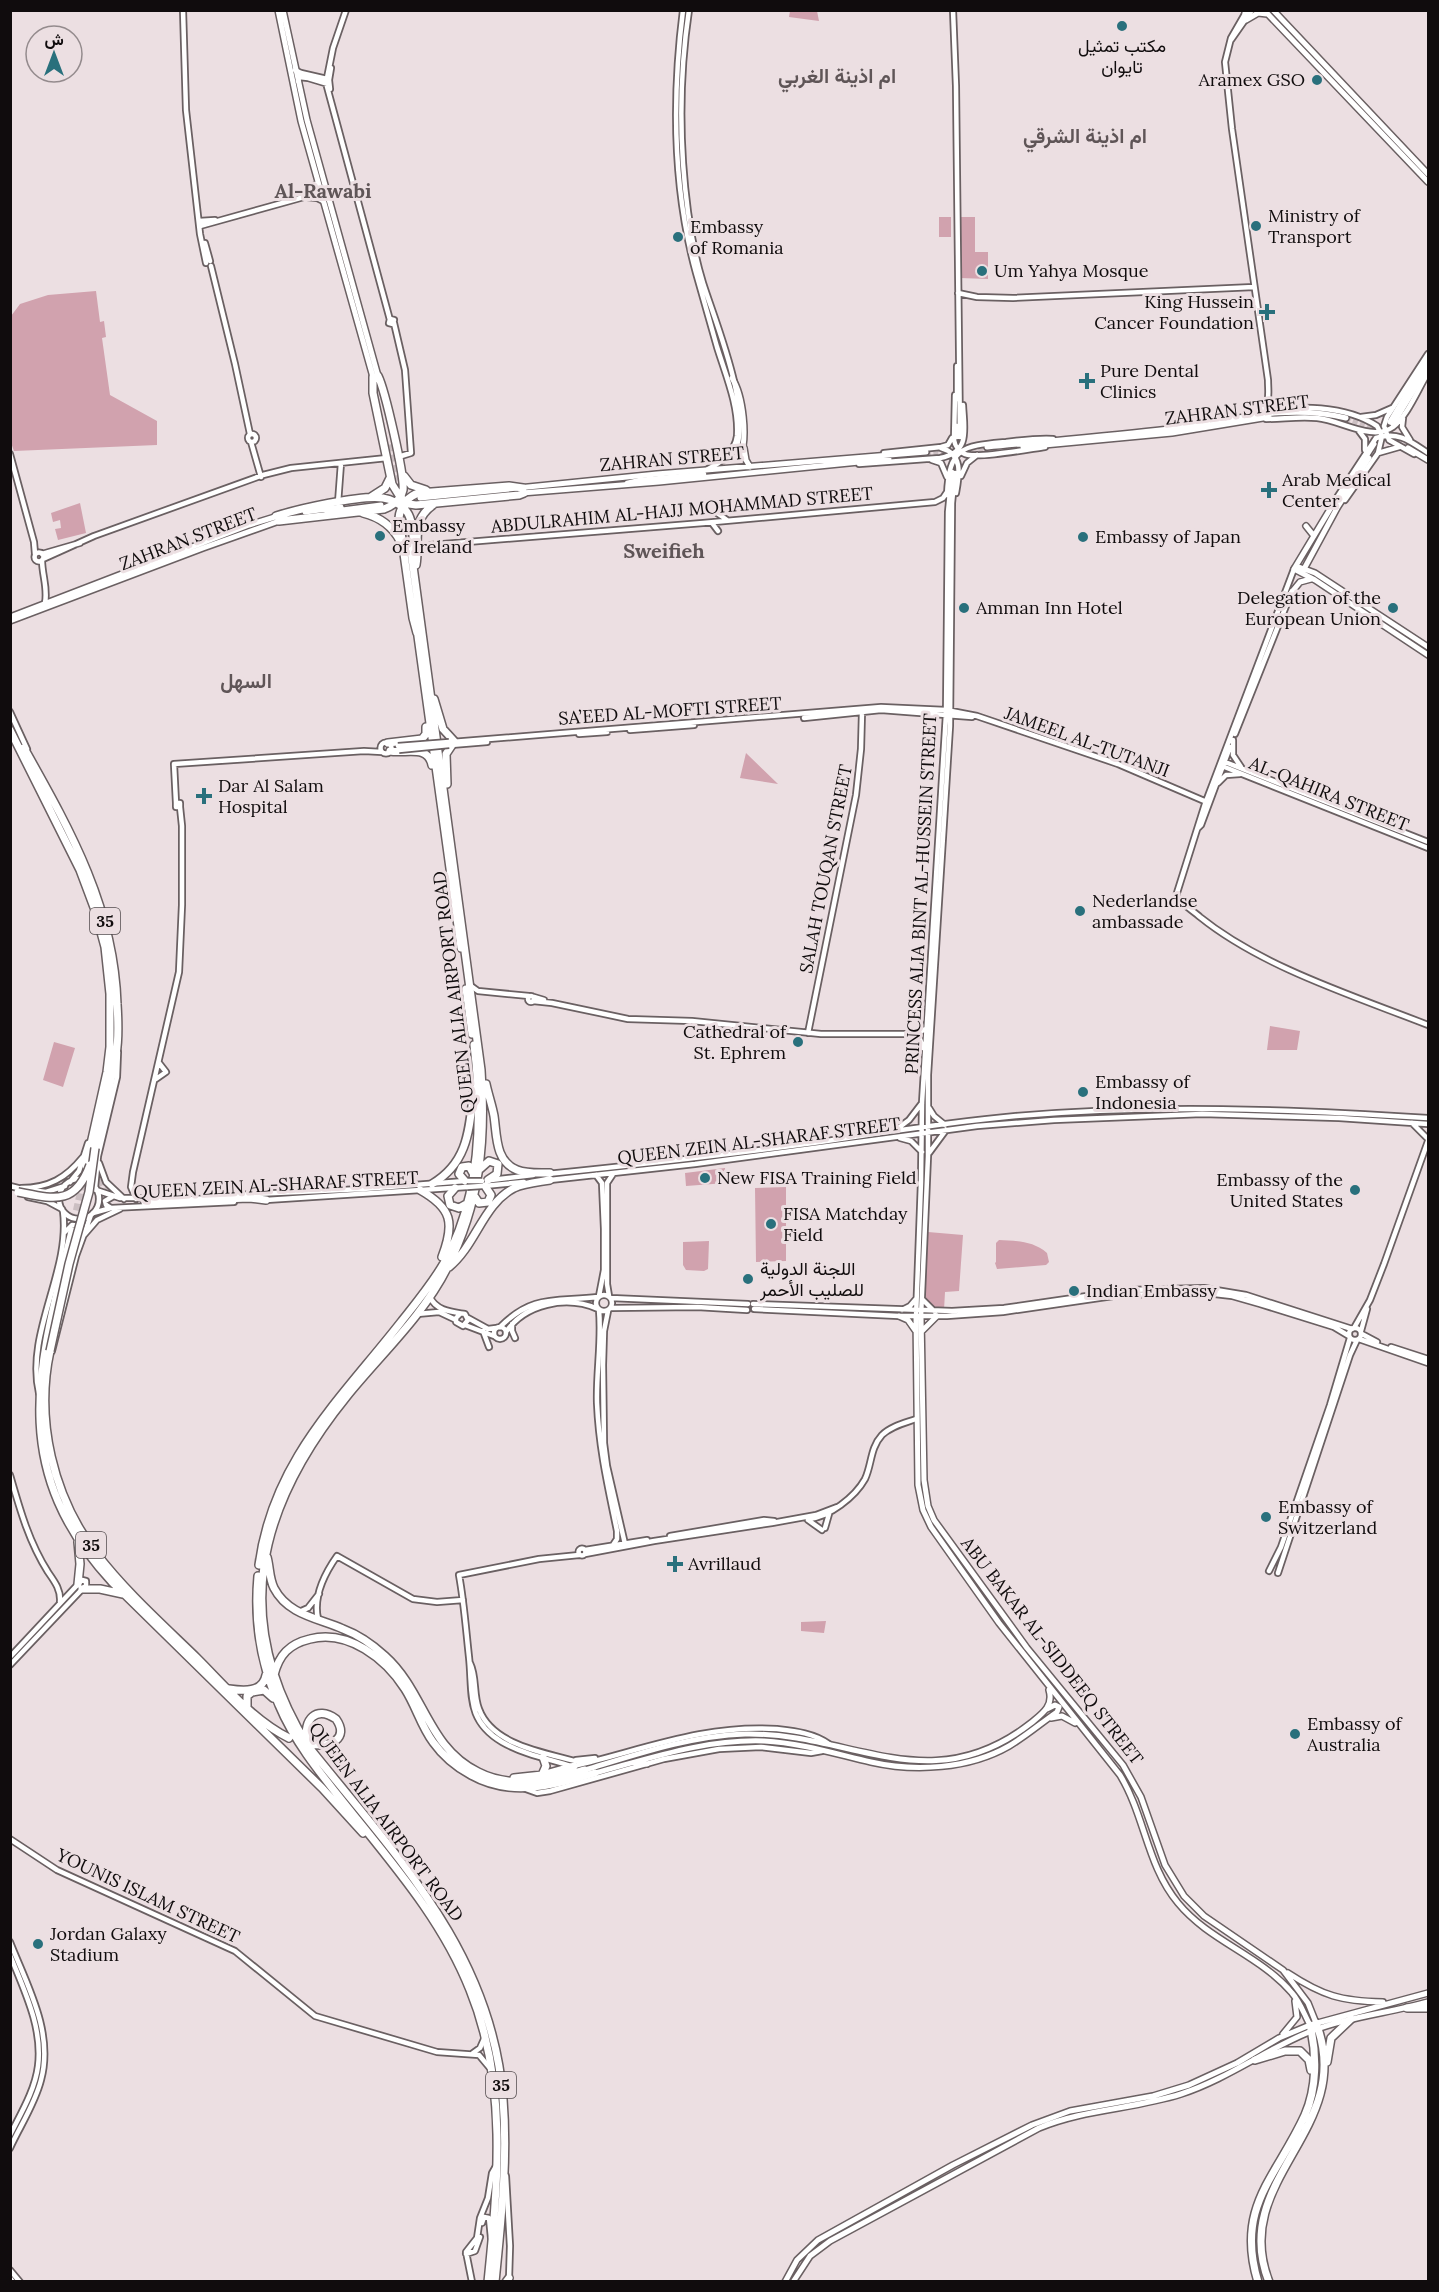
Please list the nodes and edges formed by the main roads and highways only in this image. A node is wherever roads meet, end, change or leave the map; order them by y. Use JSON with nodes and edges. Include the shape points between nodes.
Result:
{"nodes":[{"id":1,"x":183,"y":10,"type":"edge"},
{"id":2,"x":278,"y":10,"type":"edge"},
{"id":3,"x":283,"y":10,"type":"edge"},
{"id":4,"x":347,"y":10,"type":"edge"},
{"id":5,"x":683,"y":10,"type":"edge"},
{"id":6,"x":688,"y":10,"type":"edge"},
{"id":7,"x":953,"y":10,"type":"edge"},
{"id":8,"x":1252,"y":10,"type":"edge"},
{"id":9,"x":1268,"y":12,"type":"edge"},
{"id":10,"x":1246,"y":13,"type":"edge"},
{"id":11,"x":295,"y":70,"type":"junction"},
{"id":12,"x":298,"y":81,"type":"junction"},
{"id":13,"x":328,"y":82,"type":"junction"},
{"id":14,"x":1428,"y":174,"type":"edge"},
{"id":15,"x":317,"y":179,"type":"junction"},
{"id":16,"x":1428,"y":182,"type":"edge"},
{"id":17,"x":323,"y":189,"type":"junction"},
{"id":18,"x":311,"y":193,"type":"junction"},
{"id":19,"x":304,"y":196,"type":"junction"},
{"id":20,"x":323,"y":201,"type":"junction"},
{"id":21,"x":200,"y":225,"type":"junction"},
{"id":22,"x":1254,"y":287,"type":"junction"},
{"id":23,"x":956,"y":296,"type":"junction"},
{"id":24,"x":1428,"y":354,"type":"edge"},
{"id":25,"x":1428,"y":358,"type":"edge"},
{"id":26,"x":1428,"y":367,"type":"edge"},
{"id":27,"x":1428,"y":373,"type":"edge"},
{"id":28,"x":375,"y":377,"type":"junction"},
{"id":29,"x":732,"y":378,"type":"junction"},
{"id":30,"x":959,"y":386,"type":"junction"},
{"id":31,"x":1269,"y":399,"type":"junction"},
{"id":32,"x":1395,"y":406,"type":"junction"},
{"id":33,"x":1276,"y":409,"type":"junction"},
{"id":34,"x":1406,"y":410,"type":"junction"},
{"id":35,"x":1260,"y":412,"type":"junction"},
{"id":36,"x":1354,"y":416,"type":"junction"},
{"id":37,"x":1254,"y":417,"type":"junction"},
{"id":38,"x":1346,"y":419,"type":"tunnel mouth"},
{"id":39,"x":1354,"y":427,"type":"junction"},
{"id":40,"x":1383,"y":434,"type":"junction"},
{"id":41,"x":959,"y":436,"type":"junction"},
{"id":42,"x":744,"y":441,"type":"junction"},
{"id":43,"x":1058,"y":442,"type":"junction"},
{"id":44,"x":980,"y":444,"type":"junction"},
{"id":45,"x":390,"y":445,"type":"tunnel mouth"},
{"id":46,"x":1376,"y":445,"type":"dead end"},
{"id":47,"x":1410,"y":446,"type":"junction"},
{"id":48,"x":941,"y":447,"type":"junction"},
{"id":49,"x":1399,"y":447,"type":"junction"},
{"id":50,"x":987,"y":448,"type":"tunnel mouth"},
{"id":51,"x":960,"y":450,"type":"junction"},
{"id":52,"x":733,"y":452,"type":"junction"},
{"id":53,"x":1365,"y":453,"type":"junction"},
{"id":54,"x":1378,"y":453,"type":"junction"},
{"id":55,"x":10,"y":454,"type":"edge"},
{"id":56,"x":926,"y":455,"type":"junction"},
{"id":57,"x":977,"y":455,"type":"junction"},
{"id":58,"x":953,"y":456,"type":"junction"},
{"id":59,"x":398,"y":457,"type":"junction"},
{"id":60,"x":387,"y":458,"type":"junction"},
{"id":61,"x":1428,"y":459,"type":"edge"},
{"id":62,"x":850,"y":461,"type":"junction"},
{"id":63,"x":341,"y":463,"type":"junction"},
{"id":64,"x":750,"y":467,"type":"junction"},
{"id":65,"x":401,"y":469,"type":"junction"},
{"id":66,"x":705,"y":472,"type":"junction"},
{"id":67,"x":954,"y":473,"type":"dead end"},
{"id":68,"x":262,"y":476,"type":"junction"},
{"id":69,"x":390,"y":476,"type":"junction"},
{"id":70,"x":958,"y":480,"type":"junction"},
{"id":71,"x":948,"y":482,"type":"junction"},
{"id":72,"x":627,"y":483,"type":"junction"},
{"id":73,"x":523,"y":490,"type":"junction"},
{"id":74,"x":437,"y":492,"type":"junction"},
{"id":75,"x":947,"y":492,"type":"junction"},
{"id":76,"x":369,"y":498,"type":"junction"},
{"id":77,"x":421,"y":499,"type":"tunnel mouth"},
{"id":78,"x":401,"y":502,"type":"junction"},
{"id":79,"x":338,"y":503,"type":"junction"},
{"id":80,"x":381,"y":503,"type":"dead end"},
{"id":81,"x":435,"y":504,"type":"junction"},
{"id":82,"x":1335,"y":507,"type":"junction"},
{"id":83,"x":357,"y":512,"type":"junction"},
{"id":84,"x":717,"y":513,"type":"dead end"},
{"id":85,"x":277,"y":519,"type":"junction"},
{"id":86,"x":729,"y":521,"type":"junction"},
{"id":87,"x":712,"y":523,"type":"junction"},
{"id":88,"x":1306,"y":526,"type":"dead end"},
{"id":89,"x":718,"y":531,"type":"dead end"},
{"id":90,"x":950,"y":532,"type":"junction"},
{"id":91,"x":1314,"y":536,"type":"junction"},
{"id":92,"x":407,"y":546,"type":"junction"},
{"id":93,"x":418,"y":554,"type":"junction"},
{"id":94,"x":1313,"y":555,"type":"junction"},
{"id":95,"x":40,"y":557,"type":"junction"},
{"id":96,"x":416,"y":565,"type":"junction"},
{"id":97,"x":1295,"y":567,"type":"junction"},
{"id":98,"x":1304,"y":571,"type":"junction"},
{"id":99,"x":1315,"y":573,"type":"junction"},
{"id":100,"x":1315,"y":580,"type":"junction"},
{"id":101,"x":47,"y":592,"type":"junction"},
{"id":102,"x":1291,"y":593,"type":"junction"},
{"id":103,"x":58,"y":598,"type":"junction"},
{"id":104,"x":45,"y":603,"type":"junction"},
{"id":105,"x":11,"y":618,"type":"edge"},
{"id":106,"x":420,"y":636,"type":"junction"},
{"id":107,"x":1428,"y":646,"type":"edge"},
{"id":108,"x":1428,"y":655,"type":"edge"},
{"id":109,"x":426,"y":686,"type":"junction"},
{"id":110,"x":862,"y":711,"type":"junction"},
{"id":111,"x":10,"y":712,"type":"edge"},
{"id":112,"x":948,"y":712,"type":"junction"},
{"id":113,"x":963,"y":716,"type":"junction"},
{"id":114,"x":980,"y":717,"type":"junction"},
{"id":115,"x":10,"y":722,"type":"edge"},
{"id":116,"x":950,"y":726,"type":"junction"},
{"id":117,"x":10,"y":730,"type":"edge"},
{"id":118,"x":16,"y":740,"type":"edge"},
{"id":119,"x":1233,"y":740,"type":"junction"},
{"id":120,"x":451,"y":743,"type":"junction"},
{"id":121,"x":387,"y":748,"type":"junction"},
{"id":122,"x":26,"y":755,"type":"junction"},
{"id":123,"x":1223,"y":764,"type":"junction"},
{"id":124,"x":1243,"y":771,"type":"junction"},
{"id":125,"x":1216,"y":785,"type":"junction"},
{"id":126,"x":443,"y":802,"type":"junction"},
{"id":127,"x":1207,"y":804,"type":"junction"},
{"id":128,"x":1428,"y":842,"type":"edge"},
{"id":129,"x":1428,"y":848,"type":"edge"},
{"id":130,"x":471,"y":986,"type":"junction"},
{"id":131,"x":931,"y":988,"type":"junction"},
{"id":132,"x":481,"y":991,"type":"junction"},
{"id":133,"x":472,"y":999,"type":"junction"},
{"id":134,"x":1428,"y":1025,"type":"edge"},
{"id":135,"x":926,"y":1027,"type":"junction"},
{"id":136,"x":808,"y":1033,"type":"junction"},
{"id":137,"x":906,"y":1034,"type":"junction"},
{"id":138,"x":114,"y":1046,"type":"junction"},
{"id":139,"x":925,"y":1052,"type":"junction"},
{"id":140,"x":159,"y":1060,"type":"junction"},
{"id":141,"x":479,"y":1071,"type":"junction"},
{"id":142,"x":156,"y":1080,"type":"junction"},
{"id":143,"x":152,"y":1091,"type":"junction"},
{"id":144,"x":924,"y":1104,"type":"junction"},
{"id":145,"x":1428,"y":1113,"type":"edge"},
{"id":146,"x":1428,"y":1118,"type":"edge"},
{"id":147,"x":1412,"y":1120,"type":"junction"},
{"id":148,"x":1428,"y":1124,"type":"edge"},
{"id":149,"x":946,"y":1128,"type":"junction"},
{"id":150,"x":925,"y":1130,"type":"junction"},
{"id":151,"x":1428,"y":1130,"type":"edge"},
{"id":152,"x":894,"y":1131,"type":"junction"},
{"id":153,"x":885,"y":1138,"type":"junction"},
{"id":154,"x":1427,"y":1141,"type":"edge"},
{"id":155,"x":96,"y":1148,"type":"junction"},
{"id":156,"x":922,"y":1153,"type":"junction"},
{"id":157,"x":88,"y":1155,"type":"junction"},
{"id":158,"x":928,"y":1156,"type":"junction"},
{"id":159,"x":98,"y":1159,"type":"junction"},
{"id":160,"x":85,"y":1164,"type":"junction"},
{"id":161,"x":480,"y":1169,"type":"junction"},
{"id":162,"x":613,"y":1174,"type":"junction"},
{"id":163,"x":474,"y":1175,"type":"junction"},
{"id":164,"x":596,"y":1175,"type":"junction"},
{"id":165,"x":550,"y":1177,"type":"junction"},
{"id":166,"x":467,"y":1183,"type":"junction"},
{"id":167,"x":484,"y":1183,"type":"junction"},
{"id":168,"x":605,"y":1183,"type":"junction"},
{"id":169,"x":67,"y":1184,"type":"junction"},
{"id":170,"x":432,"y":1184,"type":"junction"},
{"id":171,"x":455,"y":1188,"type":"junction"},
{"id":172,"x":96,"y":1189,"type":"junction"},
{"id":173,"x":14,"y":1190,"type":"edge"},
{"id":174,"x":420,"y":1190,"type":"junction"},
{"id":175,"x":46,"y":1192,"type":"junction"},
{"id":176,"x":115,"y":1197,"type":"junction"},
{"id":177,"x":475,"y":1197,"type":"junction"},
{"id":178,"x":124,"y":1199,"type":"junction"},
{"id":179,"x":136,"y":1199,"type":"junction"},
{"id":180,"x":266,"y":1200,"type":"junction"},
{"id":181,"x":46,"y":1202,"type":"junction"},
{"id":182,"x":145,"y":1202,"type":"dead end"},
{"id":183,"x":468,"y":1203,"type":"junction"},
{"id":184,"x":125,"y":1207,"type":"junction"},
{"id":185,"x":111,"y":1208,"type":"junction"},
{"id":186,"x":63,"y":1210,"type":"junction"},
{"id":187,"x":92,"y":1214,"type":"junction"},
{"id":188,"x":84,"y":1231,"type":"junction"},
{"id":189,"x":68,"y":1232,"type":"junction"},
{"id":190,"x":81,"y":1240,"type":"junction"},
{"id":191,"x":444,"y":1268,"type":"junction"},
{"id":192,"x":430,"y":1295,"type":"junction"},
{"id":193,"x":598,"y":1297,"type":"junction"},
{"id":194,"x":610,"y":1297,"type":"junction"},
{"id":195,"x":919,"y":1298,"type":"junction"},
{"id":196,"x":1368,"y":1304,"type":"junction"},
{"id":197,"x":750,"y":1307,"type":"junction"},
{"id":198,"x":610,"y":1309,"type":"junction"},
{"id":199,"x":598,"y":1310,"type":"junction"},
{"id":200,"x":899,"y":1313,"type":"junction"},
{"id":201,"x":417,"y":1314,"type":"junction"},
{"id":202,"x":460,"y":1314,"type":"junction"},
{"id":203,"x":918,"y":1314,"type":"junction"},
{"id":204,"x":936,"y":1314,"type":"junction"},
{"id":205,"x":468,"y":1318,"type":"junction"},
{"id":206,"x":456,"y":1320,"type":"junction"},
{"id":207,"x":512,"y":1323,"type":"junction"},
{"id":208,"x":37,"y":1324,"type":"dead end"},
{"id":209,"x":44,"y":1325,"type":"junction"},
{"id":210,"x":465,"y":1325,"type":"junction"},
{"id":211,"x":498,"y":1328,"type":"junction"},
{"id":212,"x":1353,"y":1328,"type":"junction"},
{"id":213,"x":483,"y":1331,"type":"junction"},
{"id":214,"x":506,"y":1332,"type":"junction"},
{"id":215,"x":918,"y":1332,"type":"junction"},
{"id":216,"x":494,"y":1336,"type":"junction"},
{"id":217,"x":1360,"y":1336,"type":"junction"},
{"id":218,"x":1350,"y":1337,"type":"junction"},
{"id":219,"x":515,"y":1338,"type":"dead end"},
{"id":220,"x":489,"y":1347,"type":"dead end"},
{"id":221,"x":49,"y":1353,"type":"junction"},
{"id":222,"x":1428,"y":1361,"type":"edge"},
{"id":223,"x":39,"y":1393,"type":"junction"},
{"id":224,"x":919,"y":1394,"type":"junction"},
{"id":225,"x":916,"y":1419,"type":"junction"},
{"id":226,"x":601,"y":1439,"type":"junction"},
{"id":227,"x":10,"y":1475,"type":"edge"},
{"id":228,"x":837,"y":1507,"type":"junction"},
{"id":229,"x":830,"y":1512,"type":"junction"},
{"id":230,"x":799,"y":1519,"type":"junction"},
{"id":231,"x":777,"y":1522,"type":"junction"},
{"id":232,"x":77,"y":1536,"type":"junction"},
{"id":233,"x":625,"y":1544,"type":"junction"},
{"id":234,"x":613,"y":1545,"type":"junction"},
{"id":235,"x":582,"y":1552,"type":"junction"},
{"id":236,"x":266,"y":1554,"type":"junction"},
{"id":237,"x":1269,"y":1571,"type":"dead end"},
{"id":238,"x":1278,"y":1573,"type":"dead end"},
{"id":239,"x":80,"y":1587,"type":"junction"},
{"id":240,"x":59,"y":1589,"type":"junction"},
{"id":241,"x":71,"y":1591,"type":"junction"},
{"id":242,"x":123,"y":1594,"type":"junction"},
{"id":243,"x":318,"y":1594,"type":"junction"},
{"id":244,"x":463,"y":1600,"type":"junction"},
{"id":245,"x":60,"y":1602,"type":"junction"},
{"id":246,"x":298,"y":1612,"type":"junction"},
{"id":247,"x":318,"y":1619,"type":"junction"},
{"id":248,"x":10,"y":1657,"type":"edge"},
{"id":249,"x":470,"y":1663,"type":"junction"},
{"id":250,"x":10,"y":1665,"type":"edge"},
{"id":251,"x":270,"y":1673,"type":"junction"},
{"id":252,"x":1046,"y":1683,"type":"junction"},
{"id":253,"x":229,"y":1689,"type":"junction"},
{"id":254,"x":281,"y":1704,"type":"junction"},
{"id":255,"x":248,"y":1707,"type":"junction"},
{"id":256,"x":1041,"y":1714,"type":"junction"},
{"id":257,"x":1046,"y":1719,"type":"junction"},
{"id":258,"x":1079,"y":1725,"type":"junction"},
{"id":259,"x":736,"y":1729,"type":"junction"},
{"id":260,"x":726,"y":1736,"type":"junction"},
{"id":261,"x":289,"y":1738,"type":"dead end"},
{"id":262,"x":439,"y":1744,"type":"junction"},
{"id":263,"x":310,"y":1745,"type":"junction"},
{"id":264,"x":831,"y":1745,"type":"junction"},
{"id":265,"x":825,"y":1750,"type":"junction"},
{"id":266,"x":615,"y":1754,"type":"junction"},
{"id":267,"x":543,"y":1757,"type":"junction"},
{"id":268,"x":603,"y":1758,"type":"junction"},
{"id":269,"x":631,"y":1759,"type":"junction"},
{"id":270,"x":573,"y":1763,"type":"junction"},
{"id":271,"x":647,"y":1764,"type":"junction"},
{"id":272,"x":585,"y":1767,"type":"junction"},
{"id":273,"x":595,"y":1770,"type":"junction"},
{"id":274,"x":542,"y":1775,"type":"junction"},
{"id":275,"x":509,"y":1781,"type":"junction"},
{"id":276,"x":522,"y":1788,"type":"junction"},
{"id":277,"x":12,"y":1841,"type":"edge"},
{"id":278,"x":375,"y":1843,"type":"junction"},
{"id":279,"x":10,"y":1942,"type":"edge"},
{"id":280,"x":10,"y":1955,"type":"edge"},
{"id":281,"x":1283,"y":1970,"type":"junction"},
{"id":282,"x":1293,"y":1994,"type":"junction"},
{"id":283,"x":1428,"y":1994,"type":"edge"},
{"id":284,"x":1391,"y":2002,"type":"junction"},
{"id":285,"x":1428,"y":2002,"type":"edge"},
{"id":286,"x":1407,"y":2008,"type":"junction"},
{"id":287,"x":1428,"y":2008,"type":"edge"},
{"id":288,"x":1351,"y":2019,"type":"junction"},
{"id":289,"x":1314,"y":2027,"type":"junction"},
{"id":290,"x":484,"y":2038,"type":"junction"},
{"id":291,"x":1279,"y":2038,"type":"junction"},
{"id":292,"x":470,"y":2054,"type":"junction"},
{"id":293,"x":1255,"y":2060,"type":"junction"},
{"id":294,"x":492,"y":2072,"type":"junction"},
{"id":295,"x":1324,"y":2076,"type":"junction"},
{"id":296,"x":1313,"y":2083,"type":"junction"},
{"id":297,"x":14,"y":2132,"type":"edge"},
{"id":298,"x":10,"y":2148,"type":"edge"},
{"id":299,"x":501,"y":2164,"type":"junction"},
{"id":300,"x":492,"y":2241,"type":"junction"},
{"id":301,"x":466,"y":2254,"type":"junction"},
{"id":302,"x":10,"y":2270,"type":"edge"},
{"id":303,"x":508,"y":2280,"type":"edge"},
{"id":304,"x":20,"y":2282,"type":"edge"},
{"id":305,"x":472,"y":2282,"type":"edge"},
{"id":306,"x":488,"y":2282,"type":"edge"},
{"id":307,"x":495,"y":2282,"type":"edge"},
{"id":308,"x":785,"y":2282,"type":"edge"},
{"id":309,"x":793,"y":2282,"type":"edge"},
{"id":310,"x":1258,"y":2282,"type":"edge"},
{"id":311,"x":1269,"y":2282,"type":"edge"}],
"edges":[{"from":1,"to":21,"type":"main road","via":[[186,110]]},
{"from":2,"to":15,"type":"main road"},
{"from":3,"to":11,"type":"main road"},
{"from":4,"to":13,"type":"main road"},
{"from":5,"to":52,"type":"main road","via":[[676,122],[682,206],[696,272],[731,394],[737,434]]},
{"from":6,"to":29,"type":"main road","via":[[682,117],[688,211],[700,273]]},
{"from":7,"to":23,"type":"main road"},
{"from":8,"to":10,"type":"main road"},
{"from":9,"to":10,"type":"main road"},
{"from":9,"to":14,"type":"main road"},
{"from":9,"to":16,"type":"main road"},
{"from":10,"to":22,"type":"main road","via":[[1225,55],[1225,67]]},
{"from":11,"to":12,"type":"main road"},
{"from":11,"to":13,"type":"main road"},
{"from":12,"to":13,"type":"main road","via":[[303,77]]},
{"from":12,"to":17,"type":"main road"},
{"from":13,"to":59,"type":"main road","via":[[405,370],[411,453]]},
{"from":15,"to":17,"type":"main road"},
{"from":15,"to":18,"type":"main road"},
{"from":17,"to":18,"type":"main road"},
{"from":17,"to":20,"type":"main road"},
{"from":17,"to":28,"type":"main road"},
{"from":18,"to":19,"type":"main road"},
{"from":19,"to":20,"type":"main road"},
{"from":19,"to":21,"type":"main road"},
{"from":20,"to":28,"type":"main road"},
{"from":21,"to":68,"type":"main road","via":[[249,424],[248,438],[253,441]]},
{"from":22,"to":23,"type":"main road","via":[[1025,297]]},
{"from":22,"to":31,"type":"main road"},
{"from":23,"to":30,"type":"main road"},
{"from":24,"to":32,"type":"main road"},
{"from":25,"to":26,"type":"main road","via":[[1391,423]]},
{"from":27,"to":34,"type":"main road"},
{"from":28,"to":45,"type":"highway"},
{"from":28,"to":59,"type":"highway","via":[[383,391]]},
{"from":28,"to":60,"type":"highway","via":[[373,393]]},
{"from":29,"to":42,"type":"main road","via":[[741,404]]},
{"from":29,"to":52,"type":"main road","via":[[740,426]]},
{"from":30,"to":41,"type":"main road"},
{"from":30,"to":41,"type":"main road","via":[[954,404]]},
{"from":31,"to":33,"type":"main road"},
{"from":31,"to":35,"type":"main road"},
{"from":32,"to":36,"type":"main road","via":[[1373,416]]},
{"from":32,"to":40,"type":"main road"},
{"from":33,"to":35,"type":"main road"},
{"from":33,"to":36,"type":"main road","via":[[1314,408]]},
{"from":34,"to":40,"type":"main road"},
{"from":34,"to":47,"type":"main road","via":[[1402,427]]},
{"from":35,"to":37,"type":"main road"},
{"from":36,"to":40,"type":"main road","via":[[1373,423]]},
{"from":37,"to":38,"type":"main road","name":"ZAHRAN STREET","via":[[1310,414]]},
{"from":37,"to":39,"type":"main road","via":[[1318,418]]},
{"from":37,"to":43,"type":"main road","name":"ZAHRAN STREET","via":[[1172,433]]},
{"from":39,"to":40,"type":"main road"},
{"from":39,"to":53,"type":"main road","via":[[1364,435]]},
{"from":40,"to":47,"type":"main road","via":[[1398,436]]},
{"from":40,"to":49,"type":"main road"},
{"from":40,"to":53,"type":"main road","via":[[1373,440]]},
{"from":40,"to":54,"type":"main road"},
{"from":41,"to":44,"type":"main road"},
{"from":41,"to":48,"type":"main road"},
{"from":41,"to":51,"type":"main road","via":[[963,445]]},
{"from":41,"to":51,"type":"main road","via":[[955,444]]},
{"from":42,"to":52,"type":"main road","via":[[739,458],[732,458]]},
{"from":42,"to":64,"type":"main road"},
{"from":43,"to":44,"type":"main road","via":[[1033,439]]},
{"from":43,"to":50,"type":"main road","name":"ZAHRAN STREET"},
{"from":43,"to":57,"type":"main road","via":[[1049,447]]},
{"from":44,"to":51,"type":"main road"},
{"from":46,"to":82,"type":"main road"},
{"from":47,"to":61,"type":"main road"},
{"from":48,"to":58,"type":"main road"},
{"from":48,"to":62,"type":"main road"},
{"from":49,"to":54,"type":"main road"},
{"from":49,"to":61,"type":"main road"},
{"from":51,"to":57,"type":"main road"},
{"from":51,"to":58,"type":"main road"},
{"from":52,"to":66,"type":"main road"},
{"from":53,"to":82,"type":"main road"},
{"from":54,"to":82,"type":"main road","via":[[1358,484]]},
{"from":55,"to":95,"type":"main road"},
{"from":56,"to":58,"type":"main road"},
{"from":56,"to":62,"type":"main road","name":"ZAHRAN STREET"},
{"from":56,"to":71,"type":"main road","via":[[941,463]]},
{"from":57,"to":70,"type":"main road","via":[[967,463]]},
{"from":58,"to":70,"type":"main road","via":[[959,466]]},
{"from":58,"to":71,"type":"main road"},
{"from":59,"to":65,"type":"highway"},
{"from":60,"to":63,"type":"main road"},
{"from":60,"to":69,"type":"highway"},
{"from":62,"to":64,"type":"main road","name":"ZAHRAN STREET"},
{"from":62,"to":72,"type":"main road","name":"ZAHRAN STREET"},
{"from":63,"to":68,"type":"main road"},
{"from":63,"to":79,"type":"main road"},
{"from":64,"to":66,"type":"main road","name":"ZAHRAN STREET"},
{"from":65,"to":74,"type":"highway","via":[[411,485]]},
{"from":65,"to":78,"type":"highway"},
{"from":66,"to":72,"type":"main road"},
{"from":66,"to":73,"type":"main road","name":"ZAHRAN STREET"},
{"from":67,"to":90,"type":"main road","name":"PRINCESS ALIA BINT AL-HUSSEIN STREET"},
{"from":68,"to":95,"type":"main road"},
{"from":69,"to":76,"type":"highway","via":[[385,488]]},
{"from":69,"to":78,"type":"highway"},
{"from":70,"to":90,"type":"main road"},
{"from":71,"to":75,"type":"main road"},
{"from":72,"to":73,"type":"main road","name":"ZAHRAN STREET"},
{"from":73,"to":74,"type":"highway","via":[[509,486]]},
{"from":73,"to":77,"type":"main road","name":"ZAHRAN STREET"},
{"from":73,"to":81,"type":"highway"},
{"from":74,"to":78,"type":"highway"},
{"from":75,"to":86,"type":"main road","name":"ABDULRAHIM AL-HAJJ MOHAMMAD STREET","via":[[935,502]]},
{"from":75,"to":90,"type":"main road"},
{"from":76,"to":78,"type":"highway"},
{"from":76,"to":79,"type":"highway"},
{"from":78,"to":81,"type":"highway","via":[[416,506]]},
{"from":78,"to":83,"type":"highway"},
{"from":78,"to":92,"type":"highway","via":[[399,518]]},
{"from":78,"to":96,"type":"highway","via":[[408,514]]},
{"from":79,"to":85,"type":"highway","via":[[298,510]]},
{"from":80,"to":85,"type":"main road","name":"ZAHRAN STREET"},
{"from":81,"to":93,"type":"highway","via":[[417,524]]},
{"from":82,"to":91,"type":"main road"},
{"from":82,"to":94,"type":"main road"},
{"from":83,"to":85,"type":"highway"},
{"from":83,"to":92,"type":"highway","via":[[372,515],[388,525]]},
{"from":84,"to":86,"type":"main road"},
{"from":85,"to":103,"type":"main road","name":"ZAHRAN STREET","via":[[249,525]]},
{"from":85,"to":105,"type":"main road","name":"ZAHRAN STREET"},
{"from":86,"to":87,"type":"main road","name":"ABDULRAHIM AL-HAJJ MOHAMMAD STREET"},
{"from":87,"to":89,"type":"main road"},
{"from":87,"to":93,"type":"main road","name":"ABDULRAHIM AL-HAJJ MOHAMMAD STREET","via":[[425,547]]},
{"from":88,"to":91,"type":"main road"},
{"from":90,"to":112,"type":"main road","name":"PRINCESS ALIA BINT AL-HUSSEIN STREET"},
{"from":91,"to":97,"type":"main road"},
{"from":92,"to":106,"type":"highway","via":[[414,624]]},
{"from":93,"to":96,"type":"highway"},
{"from":94,"to":98,"type":"main road"},
{"from":94,"to":99,"type":"main road","via":[[1311,567]]},
{"from":95,"to":101,"type":"main road"},
{"from":96,"to":106,"type":"highway","via":[[422,613]]},
{"from":97,"to":98,"type":"main road"},
{"from":97,"to":123,"type":"main road"},
{"from":98,"to":99,"type":"main road"},
{"from":98,"to":100,"type":"main road"},
{"from":98,"to":102,"type":"main road"},
{"from":99,"to":107,"type":"main road"},
{"from":100,"to":102,"type":"main road","via":[[1300,582]]},
{"from":100,"to":108,"type":"main road"},
{"from":101,"to":103,"type":"main road"},
{"from":101,"to":104,"type":"main road"},
{"from":102,"to":119,"type":"main road"},
{"from":103,"to":104,"type":"main road","name":"ZAHRAN STREET"},
{"from":104,"to":105,"type":"main road","name":"ZAHRAN STREET"},
{"from":106,"to":109,"type":"highway","name":"QUEEN ALIA AIRPORT ROAD"},
{"from":109,"to":120,"type":"highway"},
{"from":109,"to":121,"type":"highway","via":[[425,736]]},
{"from":109,"to":126,"type":"highway","name":"QUEEN ALIA AIRPORT ROAD"},
{"from":110,"to":112,"type":"main road","name":"SA’EED AL-MOFTI STREET","via":[[881,707]]},
{"from":110,"to":120,"type":"main road","name":"SA’EED AL-MOFTI STREET"},
{"from":110,"to":136,"type":"main road","name":"SALAH TOUQAN STREET","via":[[858,783]]},
{"from":111,"to":122,"type":"main road","via":[[22,735]]},
{"from":112,"to":113,"type":"main road","name":"JAMEEL AL-TUTANJI"},
{"from":112,"to":114,"type":"main road","name":"JAMEEL AL-TUTANJI"},
{"from":112,"to":116,"type":"main road","name":"PRINCESS ALIA BINT AL-HUSSEIN STREET"},
{"from":112,"to":131,"type":"main road","name":"PRINCESS ALIA BINT AL-HUSSEIN STREET"},
{"from":113,"to":114,"type":"main road","name":"JAMEEL AL-TUTANJI"},
{"from":113,"to":116,"type":"main road"},
{"from":114,"to":127,"type":"main road","name":"JAMEEL AL-TUTANJI","via":[[1118,764]]},
{"from":115,"to":118,"type":"highway","number":"35"},
{"from":116,"to":131,"type":"main road","name":"PRINCESS ALIA BINT AL-HUSSEIN STREET"},
{"from":117,"to":118,"type":"highway","number":"35"},
{"from":118,"to":122,"type":"highway","number":"35"},
{"from":119,"to":123,"type":"main road"},
{"from":119,"to":124,"type":"main road","via":[[1233,755]]},
{"from":120,"to":121,"type":"main road","name":"SA’EED AL-MOFTI STREET","bridge":true},
{"from":120,"to":126,"type":"highway","via":[[446,754],[447,789]]},
{"from":121,"to":126,"type":"highway","via":[[428,755]]},
{"from":121,"to":140,"type":"main road","via":[[176,765],[182,835],[181,960]]},
{"from":122,"to":138,"type":"highway","number":"35","via":[[77,846],[99,901],[113,956],[117,996]]},
{"from":123,"to":124,"type":"main road","name":"AL-QAHIRA STREET"},
{"from":123,"to":125,"type":"main road"},
{"from":123,"to":127,"type":"main road"},
{"from":124,"to":125,"type":"main road","via":[[1226,776]]},
{"from":124,"to":128,"type":"main road","name":"AL-QAHIRA STREET"},
{"from":124,"to":129,"type":"main road","name":"AL-QAHIRA STREET"},
{"from":125,"to":127,"type":"main road"},
{"from":126,"to":130,"type":"highway","name":"QUEEN ALIA AIRPORT ROAD"},
{"from":126,"to":141,"type":"highway","name":"QUEEN ALIA AIRPORT ROAD"},
{"from":127,"to":134,"type":"main road","via":[[1176,896],[1210,925],[1253,952]]},
{"from":130,"to":132,"type":"main road"},
{"from":130,"to":133,"type":"highway","name":"QUEEN ALIA AIRPORT ROAD"},
{"from":131,"to":135,"type":"main road","name":"PRINCESS ALIA BINT AL-HUSSEIN STREET"},
{"from":131,"to":144,"type":"main road","name":"PRINCESS ALIA BINT AL-HUSSEIN STREET"},
{"from":132,"to":133,"type":"main road"},
{"from":132,"to":136,"type":"main road","via":[[628,1019]]},
{"from":133,"to":141,"type":"highway","name":"QUEEN ALIA AIRPORT ROAD"},
{"from":135,"to":137,"type":"main road","via":[[921,1032]]},
{"from":135,"to":139,"type":"main road","name":"PRINCESS ALIA BINT AL-HUSSEIN STREET"},
{"from":136,"to":137,"type":"main road"},
{"from":137,"to":139,"type":"main road","via":[[920,1039]]},
{"from":138,"to":155,"type":"highway","number":"35","via":[[117,1053]]},
{"from":138,"to":157,"type":"highway","number":"35"},
{"from":138,"to":159,"type":"main road","via":[[119,1058],[117,1077]]},
{"from":139,"to":144,"type":"main road","name":"PRINCESS ALIA BINT AL-HUSSEIN STREET"},
{"from":140,"to":142,"type":"main road"},
{"from":140,"to":142,"type":"main road","via":[[166,1072]]},
{"from":140,"to":143,"type":"main road"},
{"from":141,"to":161,"type":"highway","name":"QUEEN ALIA AIRPORT ROAD","via":[[484,1120]]},
{"from":141,"to":163,"type":"highway","name":"QUEEN ALIA AIRPORT ROAD"},
{"from":141,"to":165,"type":"highway","via":[[493,1112],[502,1158],[518,1170]]},
{"from":141,"to":170,"type":"highway","via":[[461,1156],[451,1172]]},
{"from":142,"to":143,"type":"main road"},
{"from":143,"to":179,"type":"main road","via":[[131,1183]]},
{"from":144,"to":149,"type":"main road"},
{"from":144,"to":150,"type":"main road","name":"PRINCESS ALIA BINT AL-HUSSEIN STREET"},
{"from":144,"to":152,"type":"main road"},
{"from":145,"to":147,"type":"main road"},
{"from":146,"to":147,"type":"main road","name":"QUEEN ZEIN AL-SHARAF STREET"},
{"from":147,"to":148,"type":"main road","name":"QUEEN ZEIN AL-SHARAF STREET"},
{"from":147,"to":149,"type":"main road","name":"QUEEN ZEIN AL-SHARAF STREET","via":[[1195,1114]]},
{"from":147,"to":154,"type":"main road"},
{"from":149,"to":150,"type":"main road","name":"QUEEN ZEIN AL-SHARAF STREET"},
{"from":149,"to":158,"type":"main road"},
{"from":150,"to":152,"type":"main road","name":"QUEEN ZEIN AL-SHARAF STREET"},
{"from":150,"to":153,"type":"main road","name":"QUEEN ZEIN AL-SHARAF STREET"},
{"from":150,"to":156,"type":"main road","name":"PRINCESS ALIA BINT AL-HUSSEIN STREET"},
{"from":150,"to":158,"type":"main road","name":"PRINCESS ALIA BINT AL-HUSSEIN STREET"},
{"from":151,"to":154,"type":"main road"},
{"from":152,"to":165,"type":"main road","name":"QUEEN ZEIN AL-SHARAF STREET"},
{"from":153,"to":156,"type":"main road","via":[[908,1139]]},
{"from":153,"to":162,"type":"main road","name":"QUEEN ZEIN AL-SHARAF STREET"},
{"from":154,"to":196,"type":"main road"},
{"from":155,"to":173,"type":"highway","bridge":true,"via":[[83,1182],[72,1193],[55,1198]]},
{"from":155,"to":221,"type":"highway","number":"35","bridge":true},
{"from":156,"to":195,"type":"main road","name":"PRINCESS ALIA BINT AL-HUSSEIN STREET"},
{"from":157,"to":160,"type":"highway","number":"35"},
{"from":157,"to":173,"type":"main road","via":[[56,1182]]},
{"from":158,"to":195,"type":"main road","name":"PRINCESS ALIA BINT AL-HUSSEIN STREET"},
{"from":159,"to":160,"type":"main road","via":[[94,1171],[89,1173],[84,1170]]},
{"from":159,"to":172,"type":"main road"},
{"from":159,"to":178,"type":"main road","via":[[103,1178]]},
{"from":160,"to":169,"type":"main road"},
{"from":161,"to":167,"type":"highway","via":[[489,1161],[498,1164],[496,1174]]},
{"from":161,"to":177,"type":"highway","name":"QUEEN ALIA AIRPORT ROAD"},
{"from":162,"to":164,"type":"main road","name":"QUEEN ZEIN AL-SHARAF STREET"},
{"from":162,"to":168,"type":"main road"},
{"from":163,"to":166,"type":"highway","via":[[469,1166],[462,1167],[459,1174]]},
{"from":163,"to":183,"type":"highway","name":"QUEEN ALIA AIRPORT ROAD"},
{"from":164,"to":165,"type":"main road","name":"QUEEN ZEIN AL-SHARAF STREET"},
{"from":164,"to":168,"type":"main road"},
{"from":165,"to":167,"type":"main road","name":"QUEEN ZEIN AL-SHARAF STREET"},
{"from":165,"to":191,"type":"highway","via":[[522,1185],[501,1198],[462,1252]]},
{"from":166,"to":167,"type":"main road","name":"QUEEN ZEIN AL-SHARAF STREET","bridge":true},
{"from":166,"to":170,"type":"main road","name":"QUEEN ZEIN AL-SHARAF STREET"},
{"from":166,"to":171,"type":"main road","name":"QUEEN ZEIN AL-SHARAF STREET"},
{"from":167,"to":177,"type":"highway","via":[[491,1196],[488,1202],[479,1203]]},
{"from":168,"to":193,"type":"main road","via":[[605,1261]]},
{"from":168,"to":194,"type":"main road"},
{"from":169,"to":172,"type":"main road","via":[[82,1180]]},
{"from":169,"to":175,"type":"main road"},
{"from":169,"to":186,"type":"main road","via":[[60,1197]]},
{"from":170,"to":179,"type":"main road","name":"QUEEN ZEIN AL-SHARAF STREET"},
{"from":171,"to":174,"type":"main road","name":"QUEEN ZEIN AL-SHARAF STREET"},
{"from":171,"to":183,"type":"highway","via":[[448,1196],[450,1205],[459,1208]]},
{"from":172,"to":176,"type":"main road","name":"QUEEN ZEIN AL-SHARAF STREET"},
{"from":172,"to":187,"type":"main road","via":[[99,1202]]},
{"from":173,"to":175,"type":"main road"},
{"from":173,"to":181,"type":"main road"},
{"from":174,"to":180,"type":"main road","name":"QUEEN ZEIN AL-SHARAF STREET"},
{"from":174,"to":191,"type":"highway","via":[[436,1199],[448,1217]]},
{"from":175,"to":181,"type":"main road","via":[[53,1198]]},
{"from":176,"to":178,"type":"main road","name":"QUEEN ZEIN AL-SHARAF STREET"},
{"from":176,"to":185,"type":"main road","via":[[105,1201]]},
{"from":177,"to":191,"type":"highway","name":"QUEEN ALIA AIRPORT ROAD"},
{"from":178,"to":179,"type":"main road","name":"QUEEN ZEIN AL-SHARAF STREET"},
{"from":180,"to":182,"type":"highway"},
{"from":180,"to":184,"type":"main road","name":"QUEEN ZEIN AL-SHARAF STREET"},
{"from":181,"to":186,"type":"main road"},
{"from":183,"to":191,"type":"highway","name":"QUEEN ALIA AIRPORT ROAD"},
{"from":184,"to":185,"type":"main road","name":"QUEEN ZEIN AL-SHARAF STREET"},
{"from":184,"to":190,"type":"main road","via":[[97,1220]]},
{"from":185,"to":187,"type":"main road","name":"QUEEN ZEIN AL-SHARAF STREET"},
{"from":186,"to":187,"type":"main road","via":[[76,1219]]},
{"from":186,"to":189,"type":"main road"},
{"from":187,"to":188,"type":"main road"},
{"from":188,"to":189,"type":"main road","via":[[74,1225]]},
{"from":188,"to":190,"type":"main road"},
{"from":189,"to":209,"type":"main road"},
{"from":189,"to":223,"type":"highway","number":"35"},
{"from":190,"to":221,"type":"main road","via":[[56,1343]]},
{"from":191,"to":192,"type":"highway","name":"QUEEN ALIA AIRPORT ROAD"},
{"from":191,"to":251,"type":"highway","name":"QUEEN ALIA AIRPORT ROAD","via":[[328,1410],[277,1495],[263,1539],[257,1587],[258,1628]]},
{"from":192,"to":201,"type":"highway","name":"QUEEN ALIA AIRPORT ROAD"},
{"from":192,"to":202,"type":"main road","via":[[436,1305]]},
{"from":193,"to":194,"type":"main road"},
{"from":193,"to":199,"type":"main road"},
{"from":193,"to":211,"type":"main road","via":[[532,1304]]},
{"from":194,"to":197,"type":"main road"},
{"from":194,"to":198,"type":"main road"},
{"from":195,"to":200,"type":"main road"},
{"from":195,"to":203,"type":"main road","name":"PRINCESS ALIA BINT AL-HUSSEIN STREET"},
{"from":195,"to":204,"type":"main road"},
{"from":196,"to":212,"type":"main road"},
{"from":196,"to":217,"type":"main road"},
{"from":197,"to":198,"type":"main road"},
{"from":197,"to":200,"type":"main road"},
{"from":198,"to":199,"type":"main road"},
{"from":198,"to":226,"type":"main road","via":[[604,1331]]},
{"from":199,"to":207,"type":"main road","via":[[579,1304],[541,1306]]},
{"from":199,"to":226,"type":"main road"},
{"from":200,"to":203,"type":"main road"},
{"from":200,"to":215,"type":"main road"},
{"from":201,"to":206,"type":"main road","via":[[439,1312]]},
{"from":201,"to":236,"type":"highway","name":"QUEEN ALIA AIRPORT ROAD","via":[[309,1448],[284,1492]]},
{"from":202,"to":205,"type":"main road"},
{"from":202,"to":206,"type":"main road"},
{"from":203,"to":204,"type":"main road"},
{"from":203,"to":215,"type":"main road","name":"ABU BAKAR AL-SIDDEEQ STREET"},
{"from":204,"to":212,"type":"main road","via":[[1128,1290],[1204,1288],[1253,1297]]},
{"from":204,"to":215,"type":"main road"},
{"from":204,"to":218,"type":"main road","via":[[997,1313],[1120,1295],[1206,1293],[1260,1304],[1334,1327]]},
{"from":205,"to":210,"type":"main road"},
{"from":205,"to":211,"type":"main road","via":[[488,1329]]},
{"from":206,"to":210,"type":"main road","via":[[460,1326]]},
{"from":207,"to":214,"type":"main road"},
{"from":207,"to":219,"type":"main road"},
{"from":208,"to":209,"type":"main road"},
{"from":209,"to":223,"type":"main road","via":[[37,1368]]},
{"from":210,"to":213,"type":"main road"},
{"from":211,"to":214,"type":"main road"},
{"from":211,"to":216,"type":"main road"},
{"from":212,"to":217,"type":"main road"},
{"from":212,"to":218,"type":"main road"},
{"from":213,"to":216,"type":"main road"},
{"from":213,"to":220,"type":"main road"},
{"from":214,"to":216,"type":"main road","via":[[501,1339]]},
{"from":215,"to":224,"type":"main road","name":"ABU BAKAR AL-SIDDEEQ STREET"},
{"from":217,"to":218,"type":"main road"},
{"from":217,"to":222,"type":"main road"},
{"from":217,"to":238,"type":"main road","via":[[1350,1355]]},
{"from":218,"to":237,"type":"main road","via":[[1281,1547]]},
{"from":221,"to":253,"type":"highway","number":"35","via":[[47,1438],[71,1514],[115,1575]]},
{"from":223,"to":232,"type":"highway","number":"35","via":[[43,1456],[58,1501]]},
{"from":224,"to":225,"type":"main road","name":"ABU BAKAR AL-SIDDEEQ STREET"},
{"from":224,"to":281,"type":"main road","name":"ABU BAKAR AL-SIDDEEQ STREET","via":[[925,1491],[940,1530],[1027,1648],[1123,1766],[1141,1797],[1165,1865],[1184,1896],[1204,1916]]},
{"from":225,"to":228,"type":"main road","via":[[888,1430],[880,1438],[865,1478]]},
{"from":225,"to":252,"type":"main road","name":"ABU BAKAR AL-SIDDEEQ STREET","via":[[918,1485],[926,1518],[952,1559]]},
{"from":226,"to":233,"type":"main road"},
{"from":226,"to":234,"type":"main road","via":[[617,1532]]},
{"from":227,"to":240,"type":"main road","via":[[27,1532]]},
{"from":228,"to":229,"type":"main road"},
{"from":228,"to":230,"type":"main road"},
{"from":229,"to":230,"type":"main road"},
{"from":229,"to":230,"type":"main road","via":[[823,1529]]},
{"from":230,"to":231,"type":"main road"},
{"from":231,"to":233,"type":"main road","via":[[764,1520]]},
{"from":231,"to":235,"type":"main road"},
{"from":232,"to":239,"type":"highway"},
{"from":232,"to":242,"type":"highway","number":"35"},
{"from":233,"to":234,"type":"main road"},
{"from":234,"to":235,"type":"main road"},
{"from":235,"to":244,"type":"main road","via":[[459,1575]]},
{"from":236,"to":246,"type":"highway","via":[[274,1589]]},
{"from":236,"to":251,"type":"highway","name":"QUEEN ALIA AIRPORT ROAD","via":[[262,1613]]},
{"from":239,"to":241,"type":"main road"},
{"from":239,"to":242,"type":"highway"},
{"from":239,"to":250,"type":"main road"},
{"from":240,"to":241,"type":"main road"},
{"from":240,"to":245,"type":"main road"},
{"from":241,"to":245,"type":"main road"},
{"from":242,"to":278,"type":"highway","number":"35"},
{"from":243,"to":244,"type":"main road","via":[[337,1556],[413,1599]]},
{"from":243,"to":246,"type":"main road","via":[[308,1608]]},
{"from":243,"to":247,"type":"main road"},
{"from":244,"to":249,"type":"main road"},
{"from":245,"to":248,"type":"main road"},
{"from":246,"to":247,"type":"highway"},
{"from":247,"to":262,"type":"highway","via":[[361,1638],[390,1661],[408,1682]]},
{"from":249,"to":267,"type":"main road","via":[[471,1699],[483,1726],[507,1745]]},
{"from":249,"to":270,"type":"main road","via":[[479,1708],[492,1728],[521,1744]]},
{"from":251,"to":253,"type":"highway","via":[[260,1687],[246,1691]]},
{"from":251,"to":254,"type":"highway","name":"QUEEN ALIA AIRPORT ROAD"},
{"from":251,"to":262,"type":"highway","via":[[282,1655],[303,1641],[328,1637],[358,1646],[379,1659],[398,1679]]},
{"from":252,"to":256,"type":"main road","via":[[1051,1700]]},
{"from":252,"to":258,"type":"main road","name":"ABU BAKAR AL-SIDDEEQ STREET"},
{"from":253,"to":255,"type":"highway","number":"35"},
{"from":254,"to":255,"type":"highway","via":[[268,1692],[259,1690],[247,1695]]},
{"from":254,"to":263,"type":"highway","name":"QUEEN ALIA AIRPORT ROAD","number":"35"},
{"from":254,"to":278,"type":"highway","name":"QUEEN ALIA AIRPORT ROAD","number":"35","via":[[310,1759]]},
{"from":255,"to":261,"type":"highway","number":"35","via":[[268,1726]]},
{"from":256,"to":257,"type":"main road","via":[[1053,1705],[1058,1706]]},
{"from":256,"to":264,"type":"main road","via":[[1003,1741],[947,1759],[902,1760]]},
{"from":257,"to":258,"type":"main road","via":[[1062,1716]]},
{"from":257,"to":265,"type":"main road","via":[[991,1755],[947,1766],[895,1766]]},
{"from":258,"to":282,"type":"main road","name":"ABU BAKAR AL-SIDDEEQ STREET","via":[[1116,1769],[1130,1793],[1156,1867],[1178,1903],[1271,1972]]},
{"from":259,"to":260,"type":"main road"},
{"from":259,"to":264,"type":"main road","via":[[794,1731]]},
{"from":259,"to":266,"type":"main road","via":[[676,1738]]},
{"from":260,"to":264,"type":"main road","via":[[792,1736]]},
{"from":260,"to":269,"type":"main road","via":[[675,1743]]},
{"from":262,"to":275,"type":"highway","via":[[469,1767]]},
{"from":262,"to":276,"type":"highway","via":[[451,1762],[473,1776],[495,1785]]},
{"from":263,"to":263,"type":"highway","via":[[306,1728],[310,1719],[316,1714],[336,1719],[340,1728],[335,1742]]},
{"from":263,"to":299,"type":"highway","name":"QUEEN ALIA AIRPORT ROAD","number":"35","via":[[420,1885],[465,1960],[495,2047],[503,2098]]},
{"from":265,"to":269,"type":"main road","via":[[740,1741]]},
{"from":265,"to":271,"type":"main road","via":[[811,1753],[730,1748]]},
{"from":266,"to":268,"type":"main road"},
{"from":266,"to":269,"type":"main road"},
{"from":267,"to":270,"type":"main road"},
{"from":267,"to":274,"type":"highway","via":[[546,1766]]},
{"from":268,"to":270,"type":"main road"},
{"from":268,"to":272,"type":"main road"},
{"from":269,"to":271,"type":"main road"},
{"from":269,"to":273,"type":"main road"},
{"from":269,"to":273,"type":"main road"},
{"from":270,"to":272,"type":"main road"},
{"from":270,"to":274,"type":"highway"},
{"from":271,"to":276,"type":"main road","via":[[550,1791]]},
{"from":272,"to":273,"type":"main road"},
{"from":272,"to":275,"type":"highway","via":[[535,1782]]},
{"from":273,"to":276,"type":"highway","via":[[555,1784]]},
{"from":274,"to":275,"type":"highway"},
{"from":277,"to":292,"type":"main road","name":"YOUNIS ISLAM STREET","via":[[57,1870],[228,1947],[315,2016],[432,2050]]},
{"from":278,"to":290,"type":"highway","name":"QUEEN ALIA AIRPORT ROAD","number":"35","via":[[418,1896],[446,1940],[472,1996]]},
{"from":279,"to":297,"type":"main road","via":[[38,2014],[44,2050],[42,2079]]},
{"from":280,"to":297,"type":"main road","via":[[34,2021],[39,2058],[34,2083]]},
{"from":281,"to":284,"type":"main road","via":[[1329,1996]]},
{"from":281,"to":289,"type":"main road","name":"ABU BAKAR AL-SIDDEEQ STREET","via":[[1308,2003]]},
{"from":282,"to":289,"type":"main road","name":"ABU BAKAR AL-SIDDEEQ STREET"},
{"from":282,"to":291,"type":"main road","via":[[1297,2017]]},
{"from":283,"to":284,"type":"main road"},
{"from":284,"to":289,"type":"main road"},
{"from":285,"to":286,"type":"main road"},
{"from":286,"to":287,"type":"highway"},
{"from":286,"to":288,"type":"main road"},
{"from":288,"to":289,"type":"main road"},
{"from":288,"to":295,"type":"highway","via":[[1331,2038]]},
{"from":289,"to":291,"type":"main road"},
{"from":289,"to":293,"type":"main road"},
{"from":289,"to":295,"type":"highway","name":"ABU BAKAR AL-SIDDEEQ STREET"},
{"from":289,"to":296,"type":"highway","name":"ABU BAKAR AL-SIDDEEQ STREET"},
{"from":290,"to":292,"type":"main road","via":[[480,2048]]},
{"from":290,"to":294,"type":"highway","name":"QUEEN ALIA AIRPORT ROAD","number":"35"},
{"from":291,"to":308,"type":"main road","via":[[1189,2085],[1153,2096],[1070,2111],[1016,2132],[818,2240],[796,2260]]},
{"from":292,"to":294,"type":"main road","via":[[482,2056]]},
{"from":293,"to":296,"type":"highway","via":[[1300,2051],[1309,2060]]},
{"from":293,"to":309,"type":"main road","via":[[1171,2097],[1067,2118],[1026,2134],[830,2241],[810,2256]]},
{"from":294,"to":299,"type":"highway","name":"QUEEN ALIA AIRPORT ROAD","number":"35"},
{"from":295,"to":311,"type":"highway","name":"ABU BAKAR AL-SIDDEEQ STREET","via":[[1312,2119],[1266,2206],[1261,2235]]},
{"from":296,"to":310,"type":"highway","name":"ABU BAKAR AL-SIDDEEQ STREET","via":[[1304,2116],[1257,2204],[1252,2246]]},
{"from":297,"to":298,"type":"main road"},
{"from":299,"to":300,"type":"highway","name":"QUEEN ALIA AIRPORT ROAD","number":"35"},
{"from":299,"to":301,"type":"main road","via":[[492,2173],[477,2238]]},
{"from":299,"to":303,"type":"main road","via":[[508,2202]]},
{"from":299,"to":307,"type":"highway","name":"QUEEN ALIA AIRPORT ROAD","number":"35"},
{"from":300,"to":301,"type":"main road","via":[[489,2219],[485,2216],[477,2247]]},
{"from":300,"to":306,"type":"highway","name":"QUEEN ALIA AIRPORT ROAD","number":"35"},
{"from":301,"to":305,"type":"main road"},
{"from":302,"to":304,"type":"main road"}]}
